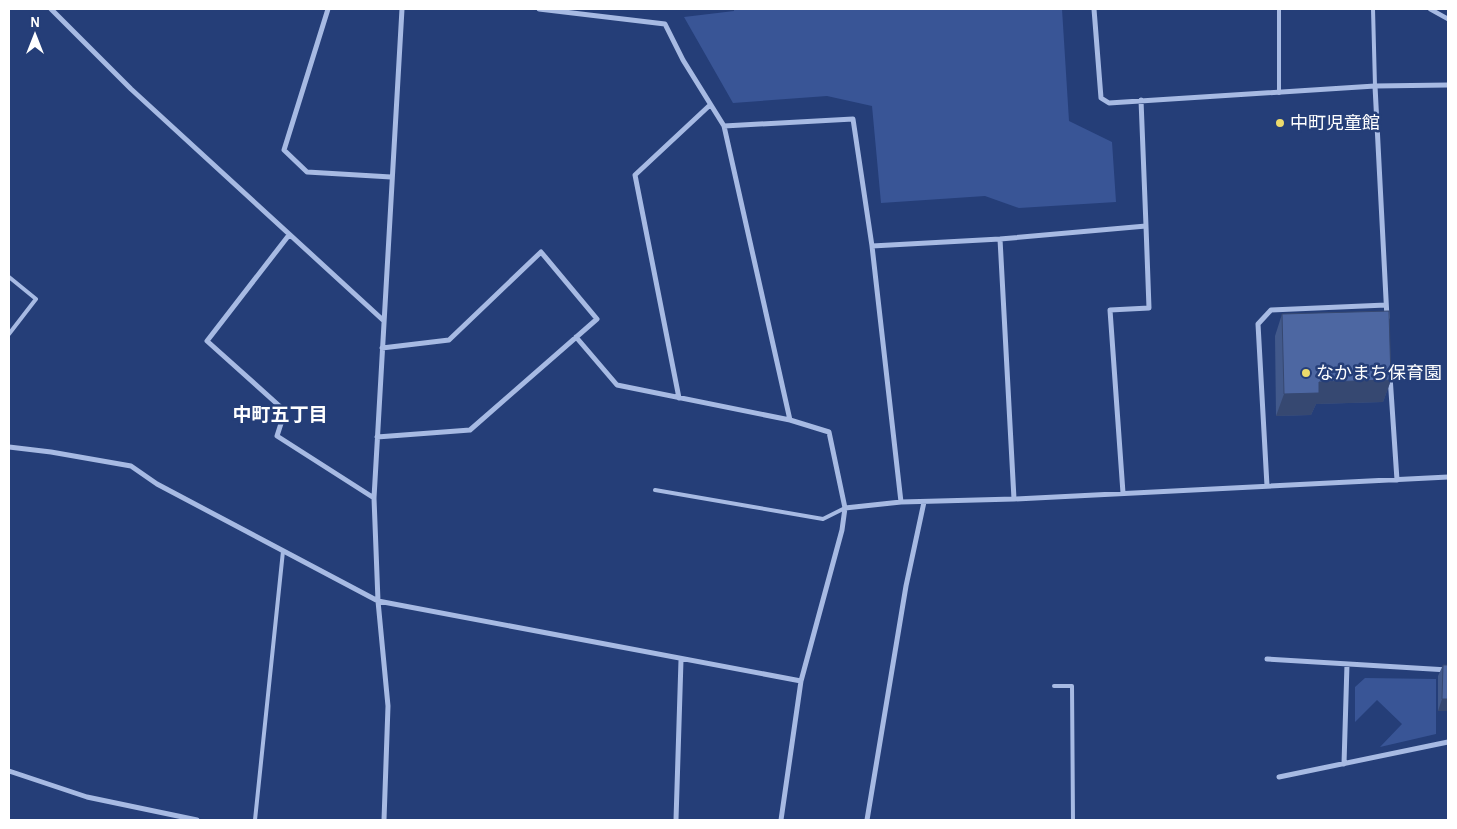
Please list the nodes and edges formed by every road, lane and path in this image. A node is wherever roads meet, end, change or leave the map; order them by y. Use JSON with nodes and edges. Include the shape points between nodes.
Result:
{"nodes":[{"id":1,"x":51,"y":9,"type":"edge"},
{"id":2,"x":328,"y":9,"type":"edge"},
{"id":3,"x":402,"y":9,"type":"edge"},
{"id":4,"x":543,"y":9,"type":"edge"},
{"id":5,"x":1094,"y":9,"type":"edge"},
{"id":6,"x":1279,"y":9,"type":"edge"},
{"id":7,"x":1374,"y":9,"type":"edge"},
{"id":8,"x":1430,"y":9,"type":"edge"},
{"id":9,"x":1448,"y":19,"type":"edge"},
{"id":10,"x":1448,"y":84,"type":"edge"},
{"id":11,"x":1375,"y":86,"type":"junction"},
{"id":12,"x":1279,"y":93,"type":"junction"},
{"id":13,"x":1141,"y":100,"type":"junction"},
{"id":14,"x":710,"y":105,"type":"junction"},
{"id":15,"x":724,"y":126,"type":"junction"},
{"id":16,"x":390,"y":177,"type":"junction"},
{"id":17,"x":1146,"y":226,"type":"junction"},
{"id":18,"x":289,"y":235,"type":"junction"},
{"id":19,"x":1000,"y":239,"type":"junction"},
{"id":20,"x":872,"y":246,"type":"junction"},
{"id":21,"x":9,"y":277,"type":"edge"},
{"id":22,"x":1386,"y":305,"type":"junction"},
{"id":23,"x":384,"y":321,"type":"junction"},
{"id":24,"x":1387,"y":324,"type":"edge"},
{"id":25,"x":9,"y":334,"type":"edge"},
{"id":26,"x":576,"y":337,"type":"junction"},
{"id":27,"x":382,"y":348,"type":"junction"},
{"id":28,"x":1390,"y":373,"type":"edge"},
{"id":29,"x":678,"y":398,"type":"junction"},
{"id":30,"x":790,"y":420,"type":"junction"},
{"id":31,"x":377,"y":437,"type":"junction"},
{"id":32,"x":9,"y":447,"type":"edge"},
{"id":33,"x":1448,"y":477,"type":"edge"},
{"id":34,"x":1397,"y":480,"type":"junction"},
{"id":35,"x":1267,"y":486,"type":"junction"},
{"id":36,"x":655,"y":490,"type":"dead end"},
{"id":37,"x":1123,"y":493,"type":"junction"},
{"id":38,"x":374,"y":498,"type":"junction"},
{"id":39,"x":1014,"y":499,"type":"junction"},
{"id":40,"x":901,"y":502,"type":"junction"},
{"id":41,"x":924,"y":502,"type":"junction"},
{"id":42,"x":845,"y":508,"type":"junction"},
{"id":43,"x":284,"y":551,"type":"junction"},
{"id":44,"x":378,"y":601,"type":"junction"},
{"id":45,"x":1268,"y":659,"type":"dead end"},
{"id":46,"x":681,"y":660,"type":"junction"},
{"id":47,"x":1347,"y":664,"type":"junction"},
{"id":48,"x":1448,"y":670,"type":"edge"},
{"id":49,"x":801,"y":681,"type":"junction"},
{"id":50,"x":1054,"y":686,"type":"dead end"},
{"id":51,"x":1448,"y":742,"type":"edge"},
{"id":52,"x":1344,"y":764,"type":"junction"},
{"id":53,"x":9,"y":772,"type":"edge"},
{"id":54,"x":1279,"y":777,"type":"dead end"},
{"id":55,"x":197,"y":820,"type":"edge"},
{"id":56,"x":256,"y":820,"type":"edge"},
{"id":57,"x":384,"y":820,"type":"edge"},
{"id":58,"x":676,"y":820,"type":"edge"},
{"id":59,"x":781,"y":820,"type":"edge"},
{"id":60,"x":867,"y":820,"type":"edge"},
{"id":61,"x":1073,"y":820,"type":"edge"}],
"edges":[{"from":1,"to":18,"type":"street","via":[[131,89]]},
{"from":2,"to":16,"type":"street","via":[[284,150],[307,172]]},
{"from":3,"to":16,"type":"street"},
{"from":4,"to":14,"type":"street","via":[[665,24]]},
{"from":5,"to":13,"type":"street","via":[[1101,98],[1109,103]]},
{"from":6,"to":12,"type":"lane"},
{"from":7,"to":11,"type":"lane"},
{"from":8,"to":9,"type":"street"},
{"from":10,"to":11,"type":"street"},
{"from":11,"to":12,"type":"street"},
{"from":11,"to":22,"type":"street"},
{"from":12,"to":13,"type":"street"},
{"from":13,"to":17,"type":"street"},
{"from":14,"to":15,"type":"street"},
{"from":14,"to":29,"type":"street","via":[[636,176]]},
{"from":15,"to":20,"type":"street","via":[[853,119]]},
{"from":15,"to":30,"type":"street"},
{"from":16,"to":23,"type":"street"},
{"from":17,"to":19,"type":"street"},
{"from":17,"to":37,"type":"street","via":[[1149,308],[1110,310]]},
{"from":18,"to":23,"type":"street"},
{"from":18,"to":38,"type":"street","via":[[207,341],[285,411],[277,436]]},
{"from":19,"to":20,"type":"street"},
{"from":19,"to":39,"type":"street"},
{"from":20,"to":40,"type":"street"},
{"from":21,"to":25,"type":"lane","via":[[36,299]]},
{"from":22,"to":24,"type":"street"},
{"from":22,"to":35,"type":"street","via":[[1271,310],[1258,324]]},
{"from":23,"to":27,"type":"street"},
{"from":26,"to":27,"type":"street","via":[[597,319],[541,252],[449,340]]},
{"from":26,"to":29,"type":"street","via":[[617,385]]},
{"from":26,"to":31,"type":"street","via":[[470,430]]},
{"from":27,"to":31,"type":"street"},
{"from":28,"to":34,"type":"street"},
{"from":29,"to":30,"type":"street"},
{"from":30,"to":42,"type":"street","via":[[829,432]]},
{"from":31,"to":38,"type":"street"},
{"from":32,"to":43,"type":"street","via":[[131,466],[158,484]]},
{"from":33,"to":34,"type":"street"},
{"from":34,"to":35,"type":"street"},
{"from":35,"to":37,"type":"street"},
{"from":36,"to":42,"type":"lane","via":[[823,519]]},
{"from":37,"to":39,"type":"street"},
{"from":38,"to":44,"type":"street"},
{"from":39,"to":41,"type":"street"},
{"from":40,"to":41,"type":"street"},
{"from":40,"to":42,"type":"street"},
{"from":41,"to":60,"type":"street","via":[[906,586]]},
{"from":42,"to":49,"type":"street","via":[[842,530]]},
{"from":43,"to":44,"type":"street"},
{"from":43,"to":56,"type":"lane"},
{"from":44,"to":46,"type":"street"},
{"from":44,"to":57,"type":"street","via":[[388,706]]},
{"from":45,"to":47,"type":"street"},
{"from":46,"to":49,"type":"street"},
{"from":46,"to":58,"type":"street"},
{"from":47,"to":48,"type":"street"},
{"from":47,"to":52,"type":"street"},
{"from":49,"to":59,"type":"street"},
{"from":50,"to":61,"type":"lane","via":[[1072,686]]},
{"from":51,"to":52,"type":"street"},
{"from":52,"to":54,"type":"street"},
{"from":53,"to":55,"type":"street","via":[[87,797]]}]}
